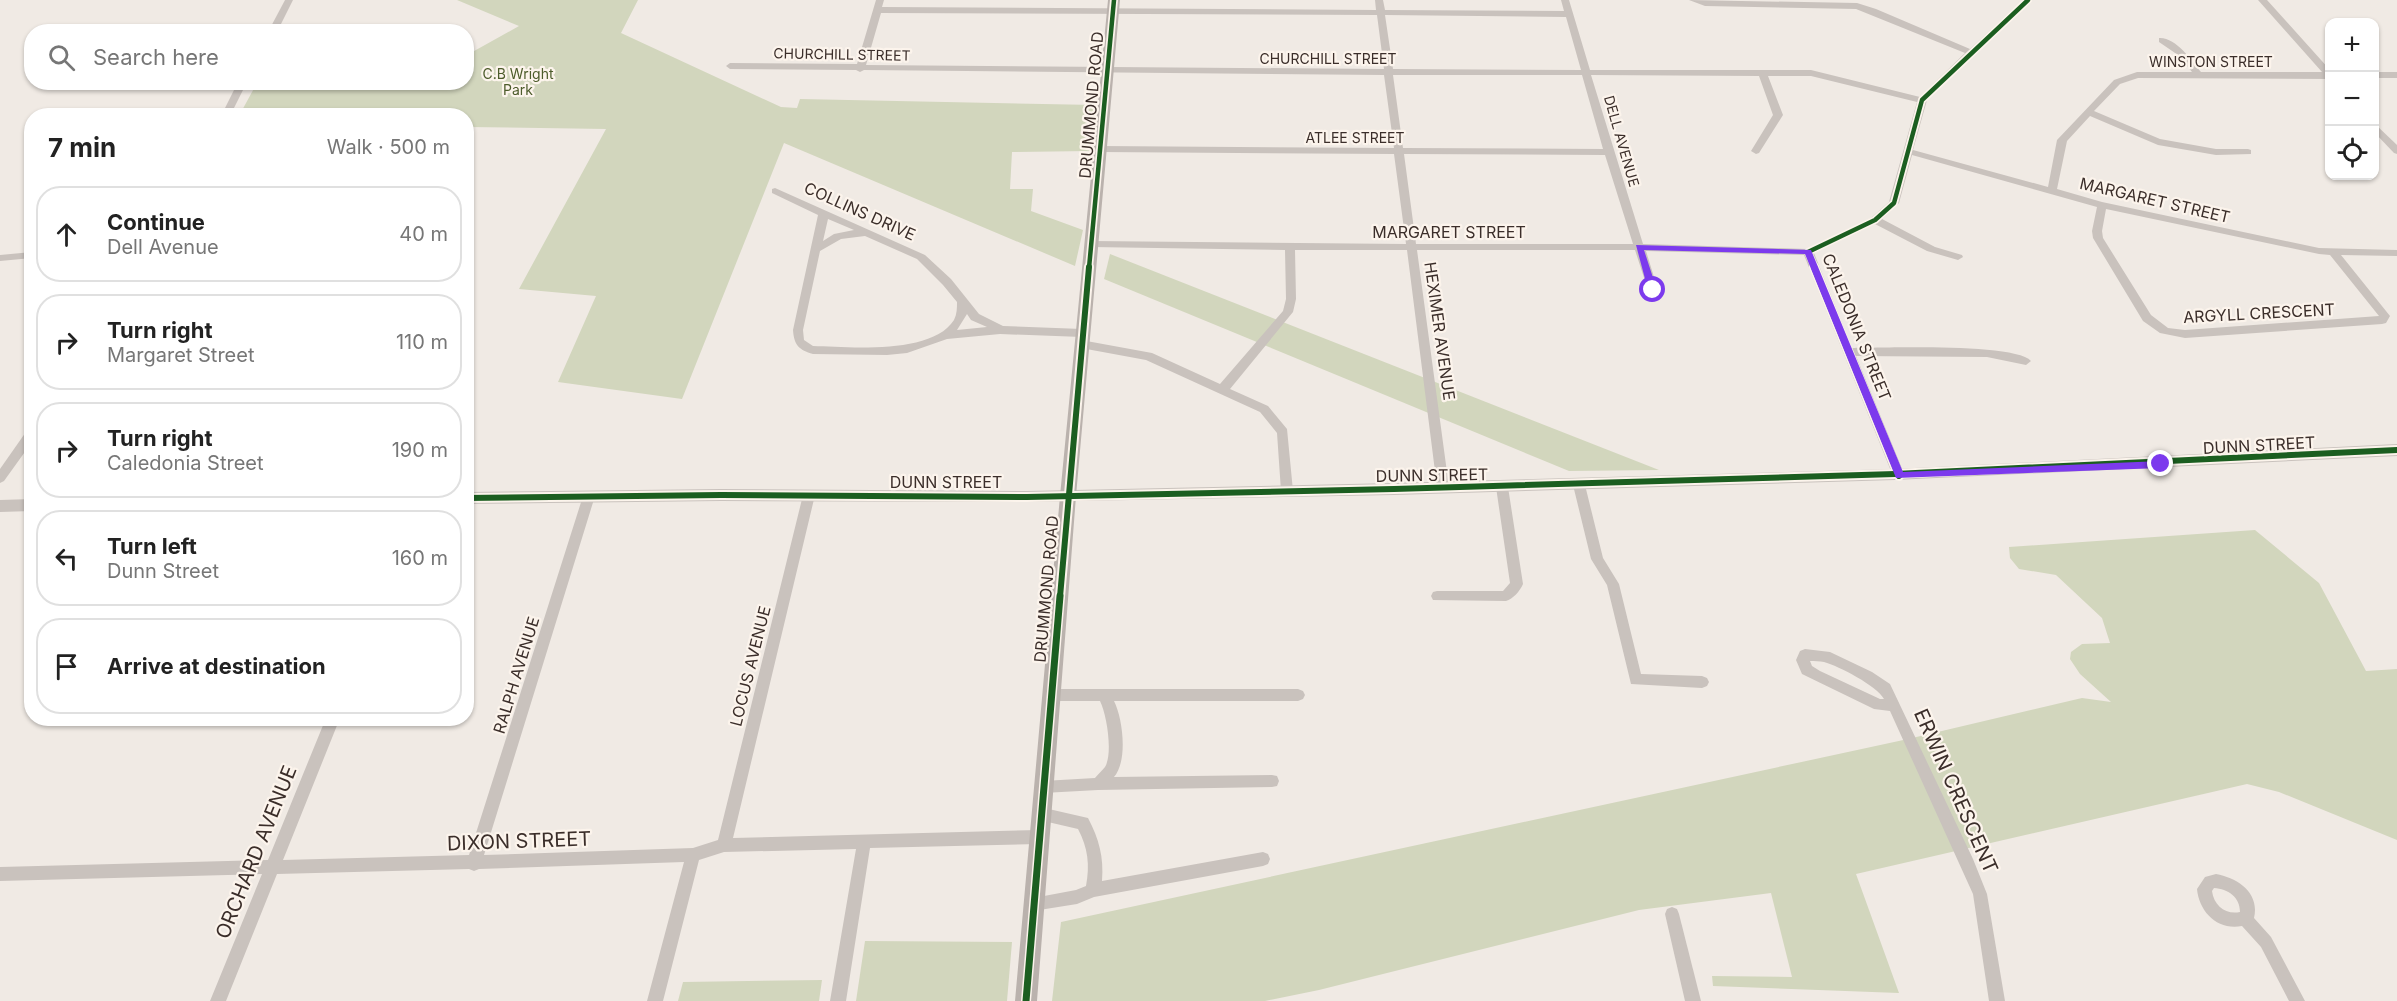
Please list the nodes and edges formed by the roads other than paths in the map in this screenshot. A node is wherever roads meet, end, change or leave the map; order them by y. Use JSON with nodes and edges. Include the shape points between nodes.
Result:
{"nodes":[{"id":1,"x":289,"y":0,"type":"edge"},
{"id":2,"x":880,"y":0,"type":"edge"},
{"id":3,"x":1379,"y":0,"type":"edge"},
{"id":4,"x":1566,"y":0,"type":"edge"},
{"id":5,"x":1693,"y":0,"type":"edge"},
{"id":6,"x":1865,"y":0,"type":"edge"},
{"id":7,"x":2028,"y":0,"type":"edge"},
{"id":8,"x":2262,"y":0,"type":"edge"},
{"id":9,"x":1114,"y":6,"type":"edge"},
{"id":10,"x":1857,"y":6,"type":"junction"},
{"id":11,"x":878,"y":10,"type":"junction"},
{"id":12,"x":1381,"y":13,"type":"junction"},
{"id":13,"x":1570,"y":14,"type":"junction"},
{"id":14,"x":276,"y":24,"type":"edge"},
{"id":15,"x":2162,"y":40,"type":"dead end"},
{"id":16,"x":1971,"y":52,"type":"junction"},
{"id":17,"x":730,"y":66,"type":"dead end"},
{"id":18,"x":860,"y":69,"type":"junction"},
{"id":19,"x":1107,"y":70,"type":"junction"},
{"id":20,"x":1388,"y":72,"type":"junction"},
{"id":21,"x":1762,"y":72,"type":"junction"},
{"id":22,"x":2326,"y":72,"type":"edge"},
{"id":23,"x":1587,"y":73,"type":"junction"},
{"id":24,"x":2198,"y":74,"type":"junction"},
{"id":25,"x":2325,"y":75,"type":"edge"},
{"id":26,"x":2379,"y":75,"type":"edge"},
{"id":27,"x":2397,"y":75,"type":"edge"},
{"id":28,"x":239,"y":90,"type":"edge"},
{"id":29,"x":1922,"y":100,"type":"junction"},
{"id":30,"x":229,"y":108,"type":"edge"},
{"id":31,"x":2088,"y":112,"type":"junction"},
{"id":32,"x":2379,"y":131,"type":"edge"},
{"id":33,"x":1101,"y":148,"type":"junction"},
{"id":34,"x":1399,"y":150,"type":"junction"},
{"id":35,"x":1756,"y":151,"type":"dead end"},
{"id":36,"x":2397,"y":151,"type":"edge"},
{"id":37,"x":1609,"y":152,"type":"junction"},
{"id":38,"x":1910,"y":152,"type":"junction"},
{"id":39,"x":2248,"y":152,"type":"dead end"},
{"id":40,"x":775,"y":191,"type":"dead end"},
{"id":41,"x":2052,"y":191,"type":"junction"},
{"id":42,"x":2102,"y":205,"type":"junction"},
{"id":43,"x":824,"y":212,"type":"junction"},
{"id":44,"x":1875,"y":220,"type":"junction"},
{"id":45,"x":869,"y":232,"type":"junction"},
{"id":46,"x":1091,"y":244,"type":"junction"},
{"id":47,"x":1290,"y":247,"type":"junction"},
{"id":48,"x":1412,"y":247,"type":"junction"},
{"id":49,"x":1639,"y":247,"type":"junction"},
{"id":50,"x":815,"y":250,"type":"junction"},
{"id":51,"x":1808,"y":252,"type":"junction"},
{"id":52,"x":2334,"y":253,"type":"junction"},
{"id":53,"x":2397,"y":253,"type":"edge"},
{"id":54,"x":24,"y":256,"type":"edge"},
{"id":55,"x":1958,"y":257,"type":"dead end"},
{"id":56,"x":0,"y":258,"type":"edge"},
{"id":57,"x":1653,"y":290,"type":"dead end"},
{"id":58,"x":962,"y":303,"type":"junction"},
{"id":59,"x":1000,"y":330,"type":"junction"},
{"id":60,"x":946,"y":335,"type":"junction"},
{"id":61,"x":1082,"y":338,"type":"junction"},
{"id":62,"x":1850,"y":352,"type":"junction"},
{"id":63,"x":2026,"y":361,"type":"dead end"},
{"id":64,"x":1222,"y":390,"type":"junction"},
{"id":65,"x":24,"y":444,"type":"edge"},
{"id":66,"x":2397,"y":450,"type":"edge"},
{"id":67,"x":1899,"y":476,"type":"junction"},
{"id":68,"x":0,"y":478,"type":"edge"},
{"id":69,"x":1579,"y":485,"type":"junction"},
{"id":70,"x":1443,"y":487,"type":"junction"},
{"id":71,"x":1502,"y":487,"type":"junction"},
{"id":72,"x":1287,"y":491,"type":"junction"},
{"id":73,"x":809,"y":495,"type":"junction"},
{"id":74,"x":589,"y":496,"type":"junction"},
{"id":75,"x":1068,"y":496,"type":"junction"},
{"id":76,"x":474,"y":498,"type":"edge"},
{"id":77,"x":24,"y":505,"type":"edge"},
{"id":78,"x":0,"y":506,"type":"edge"},
{"id":79,"x":1437,"y":596,"type":"dead end"},
{"id":80,"x":1702,"y":682,"type":"dead end"},
{"id":81,"x":1050,"y":695,"type":"junction"},
{"id":82,"x":1104,"y":695,"type":"junction"},
{"id":83,"x":1298,"y":695,"type":"dead end"},
{"id":84,"x":1894,"y":705,"type":"junction"},
{"id":85,"x":330,"y":726,"type":"edge"},
{"id":86,"x":1272,"y":781,"type":"dead end"},
{"id":87,"x":1098,"y":784,"type":"junction"},
{"id":88,"x":1043,"y":787,"type":"junction"},
{"id":89,"x":1040,"y":814,"type":"junction"},
{"id":90,"x":1039,"y":837,"type":"junction"},
{"id":91,"x":864,"y":842,"type":"junction"},
{"id":92,"x":724,"y":845,"type":"junction"},
{"id":93,"x":693,"y":855,"type":"junction"},
{"id":94,"x":1263,"y":859,"type":"dead end"},
{"id":95,"x":474,"y":864,"type":"junction"},
{"id":96,"x":273,"y":866,"type":"junction"},
{"id":97,"x":0,"y":874,"type":"edge"},
{"id":98,"x":1093,"y":890,"type":"junction"},
{"id":99,"x":1033,"y":904,"type":"junction"},
{"id":100,"x":1672,"y":914,"type":"dead end"},
{"id":101,"x":2244,"y":918,"type":"dead end"},
{"id":102,"x":218,"y":1001,"type":"edge"},
{"id":103,"x":655,"y":1001,"type":"edge"},
{"id":104,"x":838,"y":1001,"type":"edge"},
{"id":105,"x":1026,"y":1001,"type":"edge"},
{"id":106,"x":1693,"y":1001,"type":"edge"},
{"id":107,"x":1997,"y":1001,"type":"edge"},
{"id":108,"x":2297,"y":1001,"type":"edge"}],
"edges":[{"from":1,"to":14,"type":"street"},
{"from":2,"to":11,"type":"street"},
{"from":3,"to":12,"type":"street","name":"HEXIMER AVENUE"},
{"from":4,"to":13,"type":"street","name":"DELL AVENUE"},
{"from":5,"to":10,"type":"street"},
{"from":6,"to":10,"type":"street"},
{"from":7,"to":16,"type":"street"},
{"from":8,"to":22,"type":"street"},
{"from":9,"to":11,"type":"street"},
{"from":9,"to":12,"type":"street"},
{"from":9,"to":19,"type":"main road","name":"DRUMMOND ROAD"},
{"from":10,"to":16,"type":"street"},
{"from":11,"to":18,"type":"street"},
{"from":12,"to":13,"type":"street"},
{"from":12,"to":20,"type":"street","name":"HEXIMER AVENUE"},
{"from":13,"to":23,"type":"street","name":"DELL AVENUE"},
{"from":15,"to":24,"type":"street","via":[[2181,52]]},
{"from":16,"to":29,"type":"street"},
{"from":17,"to":18,"type":"street","name":"CHURCHILL STREET"},
{"from":18,"to":19,"type":"street","name":"CHURCHILL STREET"},
{"from":19,"to":20,"type":"street","name":"CHURCHILL STREET"},
{"from":19,"to":33,"type":"main road","name":"DRUMMOND ROAD"},
{"from":20,"to":23,"type":"street","name":"CHURCHILL STREET"},
{"from":20,"to":34,"type":"street","name":"HEXIMER AVENUE"},
{"from":21,"to":23,"type":"street","name":"CHURCHILL STREET"},
{"from":21,"to":29,"type":"street","name":"CHURCHILL STREET","via":[[1811,73]]},
{"from":21,"to":35,"type":"street","via":[[1778,115]]},
{"from":23,"to":37,"type":"street","name":"DELL AVENUE"},
{"from":24,"to":25,"type":"street","name":"WINSTON STREET"},
{"from":24,"to":31,"type":"street","name":"WINSTON STREET","via":[[2137,75],[2117,82]]},
{"from":26,"to":27,"type":"street"},
{"from":28,"to":30,"type":"street"},
{"from":29,"to":38,"type":"street","name":"CALEDONIA STREET"},
{"from":31,"to":39,"type":"street","via":[[2158,142],[2216,153]]},
{"from":31,"to":41,"type":"street","name":"WINSTON STREET","via":[[2062,141]]},
{"from":32,"to":36,"type":"street"},
{"from":33,"to":34,"type":"street","name":"ATLEE STREET"},
{"from":33,"to":46,"type":"main road","name":"DRUMMOND ROAD"},
{"from":34,"to":37,"type":"street","name":"ATLEE STREET"},
{"from":34,"to":48,"type":"street","name":"HEXIMER AVENUE"},
{"from":37,"to":49,"type":"street","name":"DELL AVENUE"},
{"from":38,"to":41,"type":"street","name":"MARGARET STREET"},
{"from":38,"to":44,"type":"street","name":"CALEDONIA STREET","via":[[1894,203]]},
{"from":40,"to":43,"type":"street","name":"COLLINS DRIVE"},
{"from":41,"to":42,"type":"street","name":"MARGARET STREET"},
{"from":42,"to":52,"type":"street","name":"MARGARET STREET"},
{"from":42,"to":52,"type":"street","name":"ARGYLL CRESCENT","via":[[2098,238],[2147,318],[2166,332],[2185,334],[2382,320],[2385,316]]},
{"from":43,"to":45,"type":"street","name":"COLLINS DRIVE"},
{"from":43,"to":50,"type":"street"},
{"from":44,"to":51,"type":"street","name":"CALEDONIA STREET"},
{"from":44,"to":55,"type":"street","via":[[1931,249]]},
{"from":45,"to":50,"type":"street","via":[[838,236]]},
{"from":45,"to":58,"type":"street","name":"COLLINS DRIVE","via":[[921,257]]},
{"from":46,"to":47,"type":"street","name":"MARGARET STREET"},
{"from":46,"to":61,"type":"main road","name":"DRUMMOND ROAD"},
{"from":47,"to":48,"type":"street","name":"MARGARET STREET"},
{"from":47,"to":64,"type":"street","via":[[1288,312]]},
{"from":48,"to":49,"type":"street","name":"MARGARET STREET"},
{"from":48,"to":70,"type":"street","name":"HEXIMER AVENUE"},
{"from":49,"to":51,"type":"street","name":"MARGARET STREET"},
{"from":49,"to":57,"type":"street","name":"DELL AVENUE"},
{"from":50,"to":60,"type":"street","via":[[798,330],[799,341],[806,348],[887,351],[907,349]]},
{"from":51,"to":62,"type":"street","name":"CALEDONIA STREET"},
{"from":52,"to":53,"type":"street","name":"MARGARET STREET"},
{"from":54,"to":56,"type":"street"},
{"from":58,"to":59,"type":"street","name":"COLLINS DRIVE","via":[[975,317]]},
{"from":58,"to":60,"type":"street","via":[[960,320]]},
{"from":59,"to":60,"type":"street"},
{"from":59,"to":61,"type":"street","name":"COLLINS DRIVE"},
{"from":61,"to":64,"type":"street","name":"COLLINS DRIVE","via":[[1148,356]]},
{"from":61,"to":75,"type":"main road","name":"DRUMMOND ROAD"},
{"from":62,"to":63,"type":"street","via":[[1987,353]]},
{"from":62,"to":67,"type":"street","name":"CALEDONIA STREET"},
{"from":64,"to":72,"type":"street","name":"COLLINS DRIVE","via":[[1264,409],[1283,432]]},
{"from":65,"to":68,"type":"street"},
{"from":66,"to":67,"type":"street","name":"DUNN STREET"},
{"from":67,"to":69,"type":"street","name":"DUNN STREET"},
{"from":69,"to":71,"type":"street","name":"DUNN STREET"},
{"from":69,"to":80,"type":"street","via":[[1597,559],[1613,585],[1636,681]]},
{"from":70,"to":71,"type":"street","name":"DUNN STREET"},
{"from":70,"to":72,"type":"street","name":"DUNN STREET"},
{"from":71,"to":79,"type":"street","via":[[1517,584],[1506,597]]},
{"from":72,"to":75,"type":"street","name":"DUNN STREET"},
{"from":73,"to":74,"type":"street","name":"DUNN STREET"},
{"from":73,"to":75,"type":"street","name":"DUNN STREET"},
{"from":73,"to":92,"type":"street","name":"LOCUS AVENUE"},
{"from":74,"to":76,"type":"street","name":"DUNN STREET"},
{"from":74,"to":95,"type":"street","name":"RALPH AVENUE"},
{"from":75,"to":81,"type":"main road","name":"DRUMMOND ROAD"},
{"from":77,"to":78,"type":"street"},
{"from":81,"to":82,"type":"street"},
{"from":81,"to":88,"type":"main road","name":"DRUMMOND ROAD"},
{"from":82,"to":83,"type":"street"},
{"from":82,"to":87,"type":"street","via":[[1116,730],[1113,768]]},
{"from":84,"to":84,"type":"street","name":"ERWIN CRESCENT","via":[[1885,688],[1867,676],[1825,656],[1805,655],[1807,670],[1815,675],[1879,705]]},
{"from":84,"to":107,"type":"street","name":"ERWIN CRESCENT","via":[[1980,894]]},
{"from":85,"to":96,"type":"street","name":"ORCHARD AVENUE"},
{"from":86,"to":87,"type":"street"},
{"from":87,"to":88,"type":"street"},
{"from":88,"to":89,"type":"main road","name":"DRUMMOND ROAD"},
{"from":89,"to":90,"type":"main road","name":"DRUMMOND ROAD"},
{"from":89,"to":98,"type":"street","via":[[1083,823],[1096,851]]},
{"from":90,"to":91,"type":"street","name":"DIXON STREET"},
{"from":90,"to":99,"type":"main road","name":"DRUMMOND ROAD"},
{"from":91,"to":92,"type":"street","name":"DIXON STREET"},
{"from":91,"to":104,"type":"street"},
{"from":92,"to":93,"type":"street","name":"DIXON STREET"},
{"from":93,"to":95,"type":"street","name":"DIXON STREET"},
{"from":93,"to":103,"type":"street"},
{"from":94,"to":98,"type":"street"},
{"from":95,"to":96,"type":"street","name":"DIXON STREET"},
{"from":96,"to":97,"type":"street","name":"DIXON STREET"},
{"from":96,"to":102,"type":"street","name":"ORCHARD AVENUE"},
{"from":98,"to":99,"type":"street","via":[[1077,897]]},
{"from":99,"to":105,"type":"main road","name":"DRUMMOND ROAD"},
{"from":100,"to":106,"type":"street"},
{"from":101,"to":108,"type":"street","via":[[2266,942]]}]}
